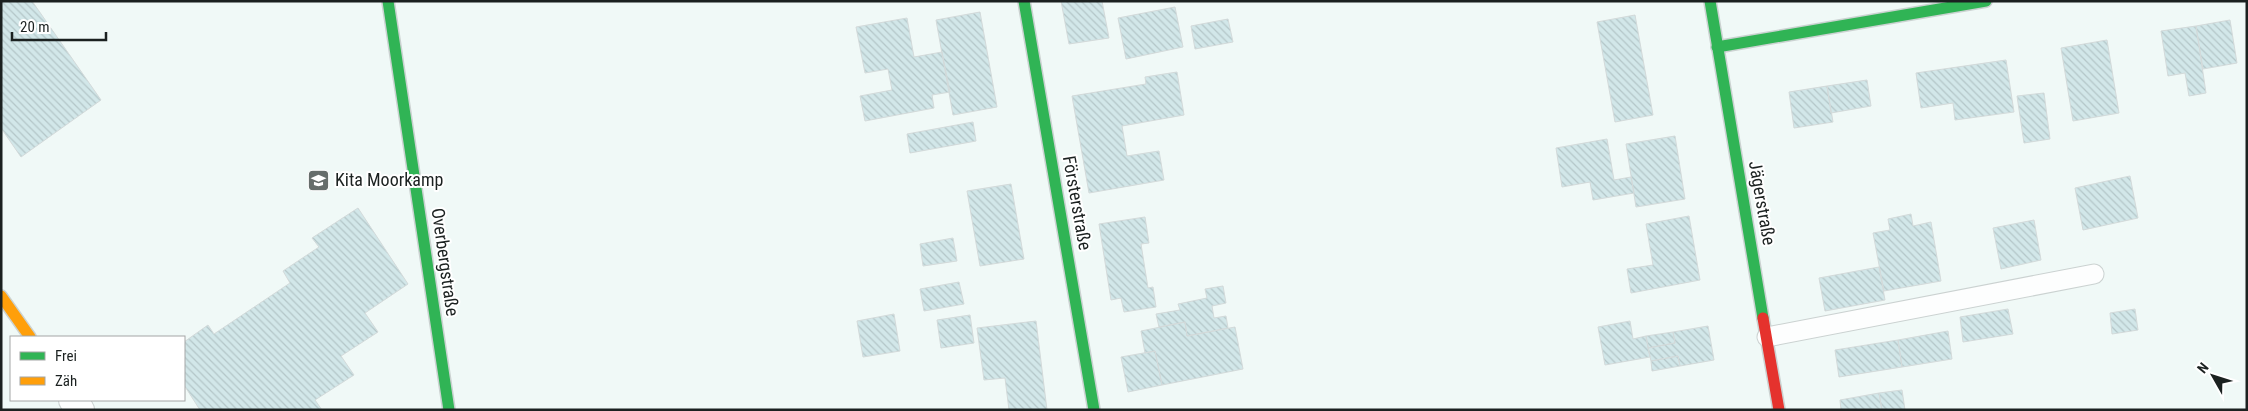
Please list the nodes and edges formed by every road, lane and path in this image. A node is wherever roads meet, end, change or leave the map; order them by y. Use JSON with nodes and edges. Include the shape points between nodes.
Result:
{"nodes":[{"id":1,"x":388,"y":1,"type":"edge"},
{"id":2,"x":1024,"y":1,"type":"edge"},
{"id":3,"x":1710,"y":1,"type":"edge"},
{"id":4,"x":1986,"y":1,"type":"edge"},
{"id":5,"x":1718,"y":47,"type":"junction"},
{"id":6,"x":2094,"y":274,"type":"dead end"},
{"id":7,"x":1,"y":296,"type":"edge"},
{"id":8,"x":29,"y":336,"type":"edge"},
{"id":9,"x":1767,"y":337,"type":"junction"},
{"id":10,"x":449,"y":410,"type":"edge"},
{"id":11,"x":1094,"y":410,"type":"edge"},
{"id":12,"x":1779,"y":410,"type":"edge"}],
"edges":[{"from":1,"to":10,"type":"street","name":"Overbergstraße"},
{"from":2,"to":11,"type":"street","name":"Försterstraße"},
{"from":3,"to":5,"type":"street","name":"Jägerstraße"},
{"from":4,"to":5,"type":"street"},
{"from":5,"to":9,"type":"street","name":"Jägerstraße"},
{"from":6,"to":9,"type":"lane"},
{"from":7,"to":8,"type":"street"},
{"from":9,"to":12,"type":"street","name":"Jägerstraße"}]}
